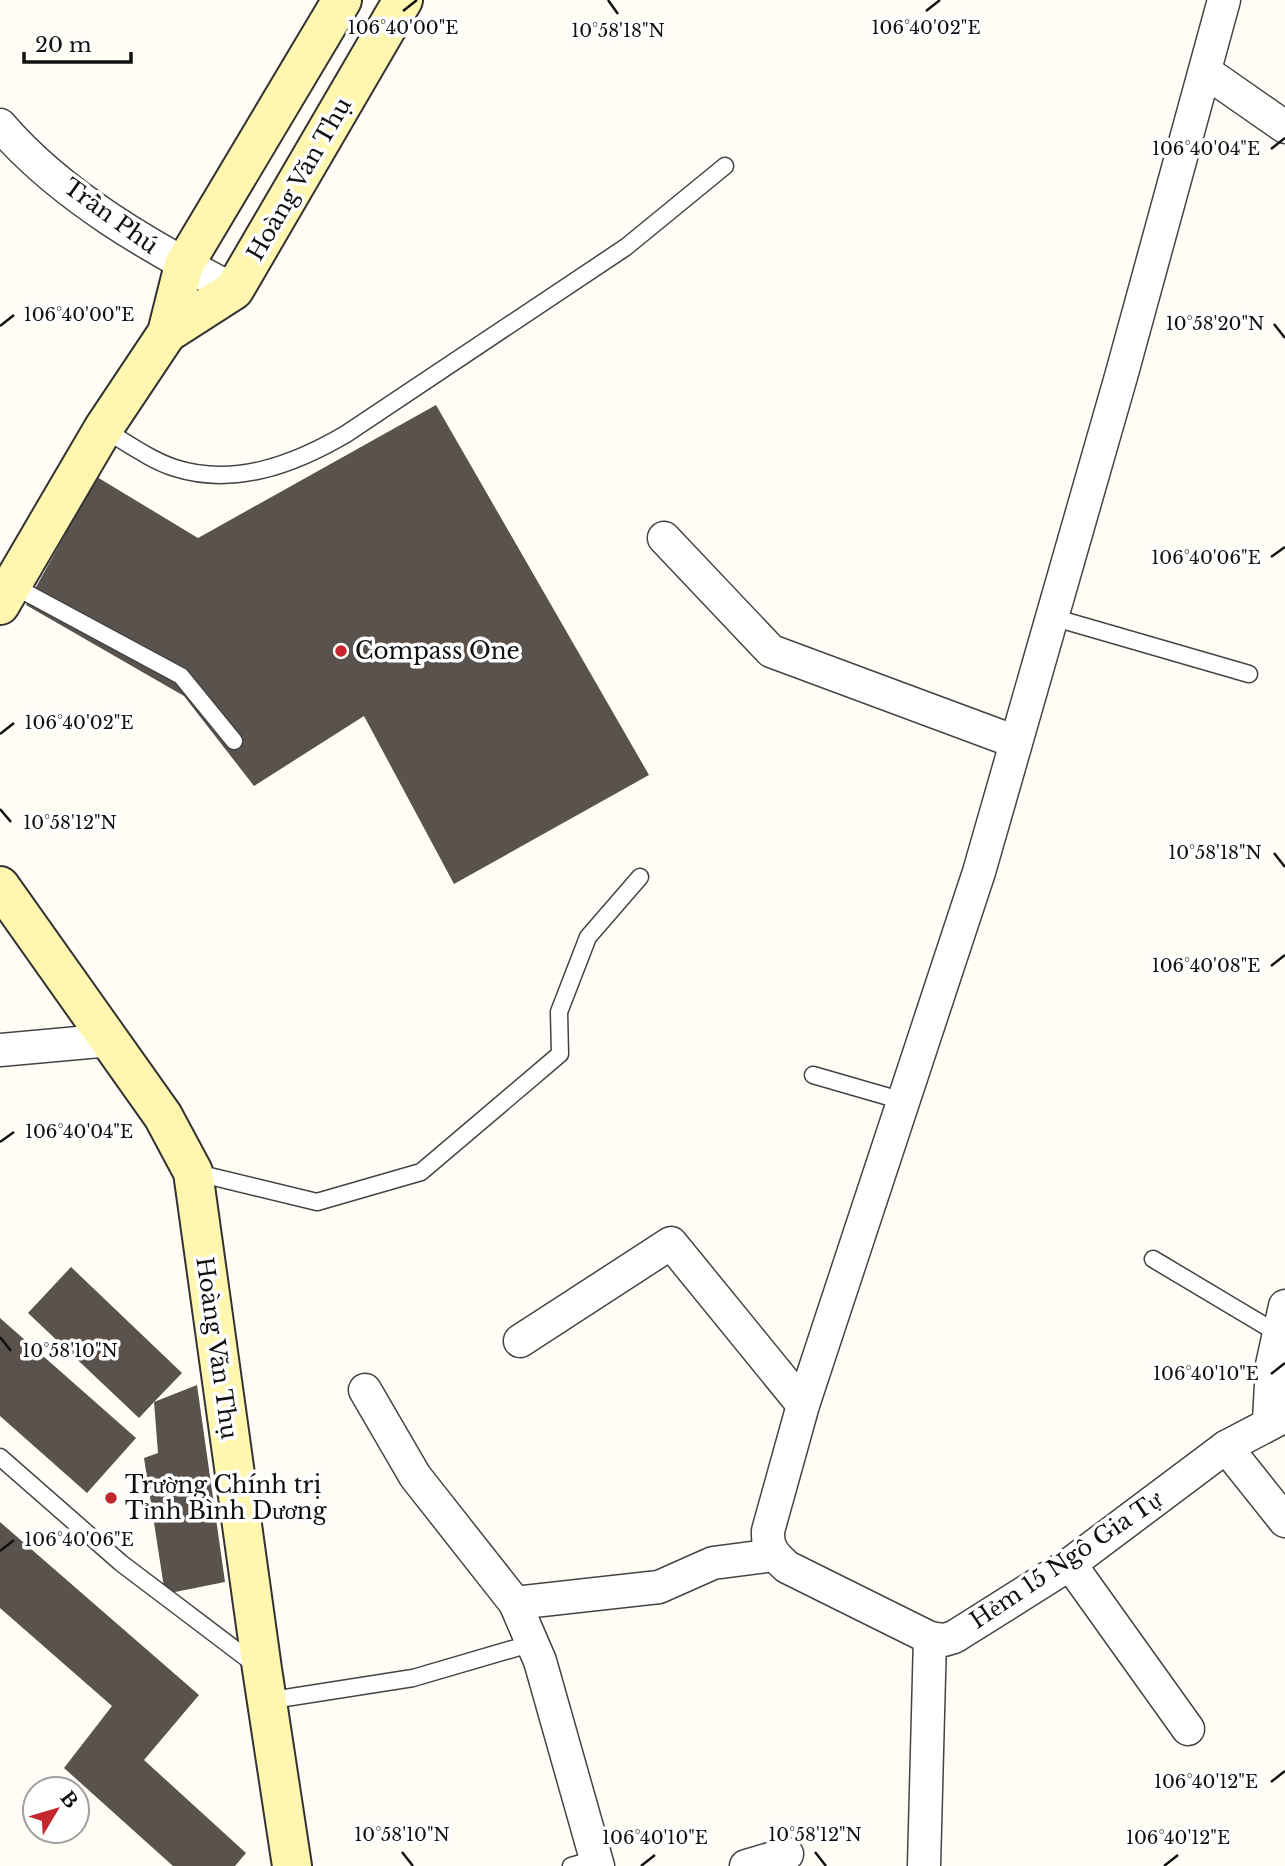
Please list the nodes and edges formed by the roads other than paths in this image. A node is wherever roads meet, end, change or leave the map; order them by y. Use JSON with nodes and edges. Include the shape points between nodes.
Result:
{"nodes":[{"id":1,"x":342,"y":0,"type":"edge"},
{"id":2,"x":403,"y":0,"type":"edge"},
{"id":3,"x":1224,"y":0,"type":"edge"},
{"id":4,"x":1206,"y":72,"type":"junction"},
{"id":5,"x":1285,"y":127,"type":"edge"},
{"id":6,"x":5,"y":139,"type":"edge"},
{"id":7,"x":725,"y":166,"type":"dead end"},
{"id":8,"x":184,"y":265,"type":"junction"},
{"id":9,"x":234,"y":290,"type":"junction"},
{"id":10,"x":167,"y":333,"type":"junction"},
{"id":11,"x":103,"y":429,"type":"junction"},
{"id":12,"x":664,"y":538,"type":"dead end"},
{"id":13,"x":6,"y":595,"type":"edge"},
{"id":14,"x":1052,"y":617,"type":"junction"},
{"id":15,"x":1249,"y":674,"type":"dead end"},
{"id":16,"x":234,"y":741,"type":"dead end"},
{"id":17,"x":1016,"y":743,"type":"junction"},
{"id":18,"x":640,"y":877,"type":"dead end"},
{"id":19,"x":0,"y":886,"type":"edge"},
{"id":20,"x":111,"y":1040,"type":"junction"},
{"id":21,"x":0,"y":1050,"type":"edge"},
{"id":22,"x":813,"y":1075,"type":"dead end"},
{"id":23,"x":903,"y":1101,"type":"junction"},
{"id":24,"x":193,"y":1172,"type":"junction"},
{"id":25,"x":1153,"y":1259,"type":"dead end"},
{"id":26,"x":1281,"y":1319,"type":"edge"},
{"id":27,"x":520,"y":1341,"type":"dead end"},
{"id":28,"x":365,"y":1390,"type":"dead end"},
{"id":29,"x":803,"y":1405,"type":"junction"},
{"id":30,"x":1277,"y":1418,"type":"edge"},
{"id":31,"x":1226,"y":1447,"type":"junction"},
{"id":32,"x":0,"y":1457,"type":"edge"},
{"id":33,"x":1285,"y":1521,"type":"edge"},
{"id":34,"x":774,"y":1555,"type":"junction"},
{"id":35,"x":1070,"y":1564,"type":"junction"},
{"id":36,"x":515,"y":1603,"type":"junction"},
{"id":37,"x":929,"y":1638,"type":"junction"},
{"id":38,"x":533,"y":1643,"type":"junction"},
{"id":39,"x":264,"y":1685,"type":"junction"},
{"id":40,"x":1188,"y":1729,"type":"dead end"},
{"id":41,"x":787,"y":1854,"type":"dead end"},
{"id":42,"x":588,"y":1864,"type":"edge"},
{"id":43,"x":292,"y":1866,"type":"edge"},
{"id":44,"x":746,"y":1866,"type":"edge"},
{"id":45,"x":924,"y":1866,"type":"edge"}],
"edges":[{"from":1,"to":8,"type":"street","name":"Hoàng Văn Thụ"},
{"from":2,"to":9,"type":"street","name":"Hoàng Văn Thụ"},
{"from":3,"to":4,"type":"street"},
{"from":4,"to":5,"type":"street"},
{"from":4,"to":14,"type":"street"},
{"from":6,"to":8,"type":"street","name":"Trần Phú","via":[[101,213]]},
{"from":7,"to":11,"type":"lane","via":[[626,247],[346,434],[298,460],[256,472],[192,472],[153,458]]},
{"from":8,"to":9,"type":"street","name":"Trần Phú"},
{"from":8,"to":10,"type":"street","name":"Hoàng Văn Thụ"},
{"from":9,"to":10,"type":"street","name":"Hoàng Văn Thụ"},
{"from":10,"to":11,"type":"street","name":"Hoàng Văn Thụ"},
{"from":11,"to":13,"type":"street","name":"Hoàng Văn Thụ"},
{"from":12,"to":17,"type":"street","via":[[771,651]]},
{"from":13,"to":16,"type":"lane","via":[[181,677]]},
{"from":14,"to":15,"type":"lane"},
{"from":14,"to":17,"type":"street"},
{"from":17,"to":23,"type":"street","via":[[979,872]]},
{"from":18,"to":24,"type":"lane","via":[[588,937],[559,1012],[560,1054],[421,1172],[317,1202]]},
{"from":19,"to":20,"type":"street","name":"Hoàng Văn Thụ"},
{"from":20,"to":21,"type":"street"},
{"from":20,"to":24,"type":"street","name":"Hoàng Văn Thụ","via":[[163,1116]]},
{"from":22,"to":23,"type":"lane"},
{"from":23,"to":29,"type":"street"},
{"from":24,"to":39,"type":"street","name":"Hoàng Văn Thụ"},
{"from":25,"to":26,"type":"lane"},
{"from":26,"to":30,"type":"street"},
{"from":27,"to":29,"type":"street","via":[[671,1242]]},
{"from":28,"to":36,"type":"street","via":[[415,1476]]},
{"from":29,"to":34,"type":"street","via":[[768,1531]]},
{"from":30,"to":31,"type":"street","name":"Hẻm 15 Ngô Gia Tự"},
{"from":31,"to":33,"type":"street"},
{"from":31,"to":35,"type":"street","name":"Hẻm 15 Ngô Gia Tự"},
{"from":32,"to":39,"type":"lane"},
{"from":34,"to":36,"type":"street","via":[[713,1563],[659,1587]]},
{"from":34,"to":37,"type":"street","via":[[787,1567]]},
{"from":35,"to":37,"type":"street","name":"Hẻm 15 Ngô Gia Tự","via":[[954,1637]]},
{"from":35,"to":40,"type":"street"},
{"from":36,"to":38,"type":"street"},
{"from":37,"to":45,"type":"street"},
{"from":38,"to":39,"type":"lane","via":[[413,1678]]},
{"from":38,"to":42,"type":"street"},
{"from":39,"to":43,"type":"street","name":"Hoàng Văn Thụ"},
{"from":41,"to":44,"type":"street"}]}
